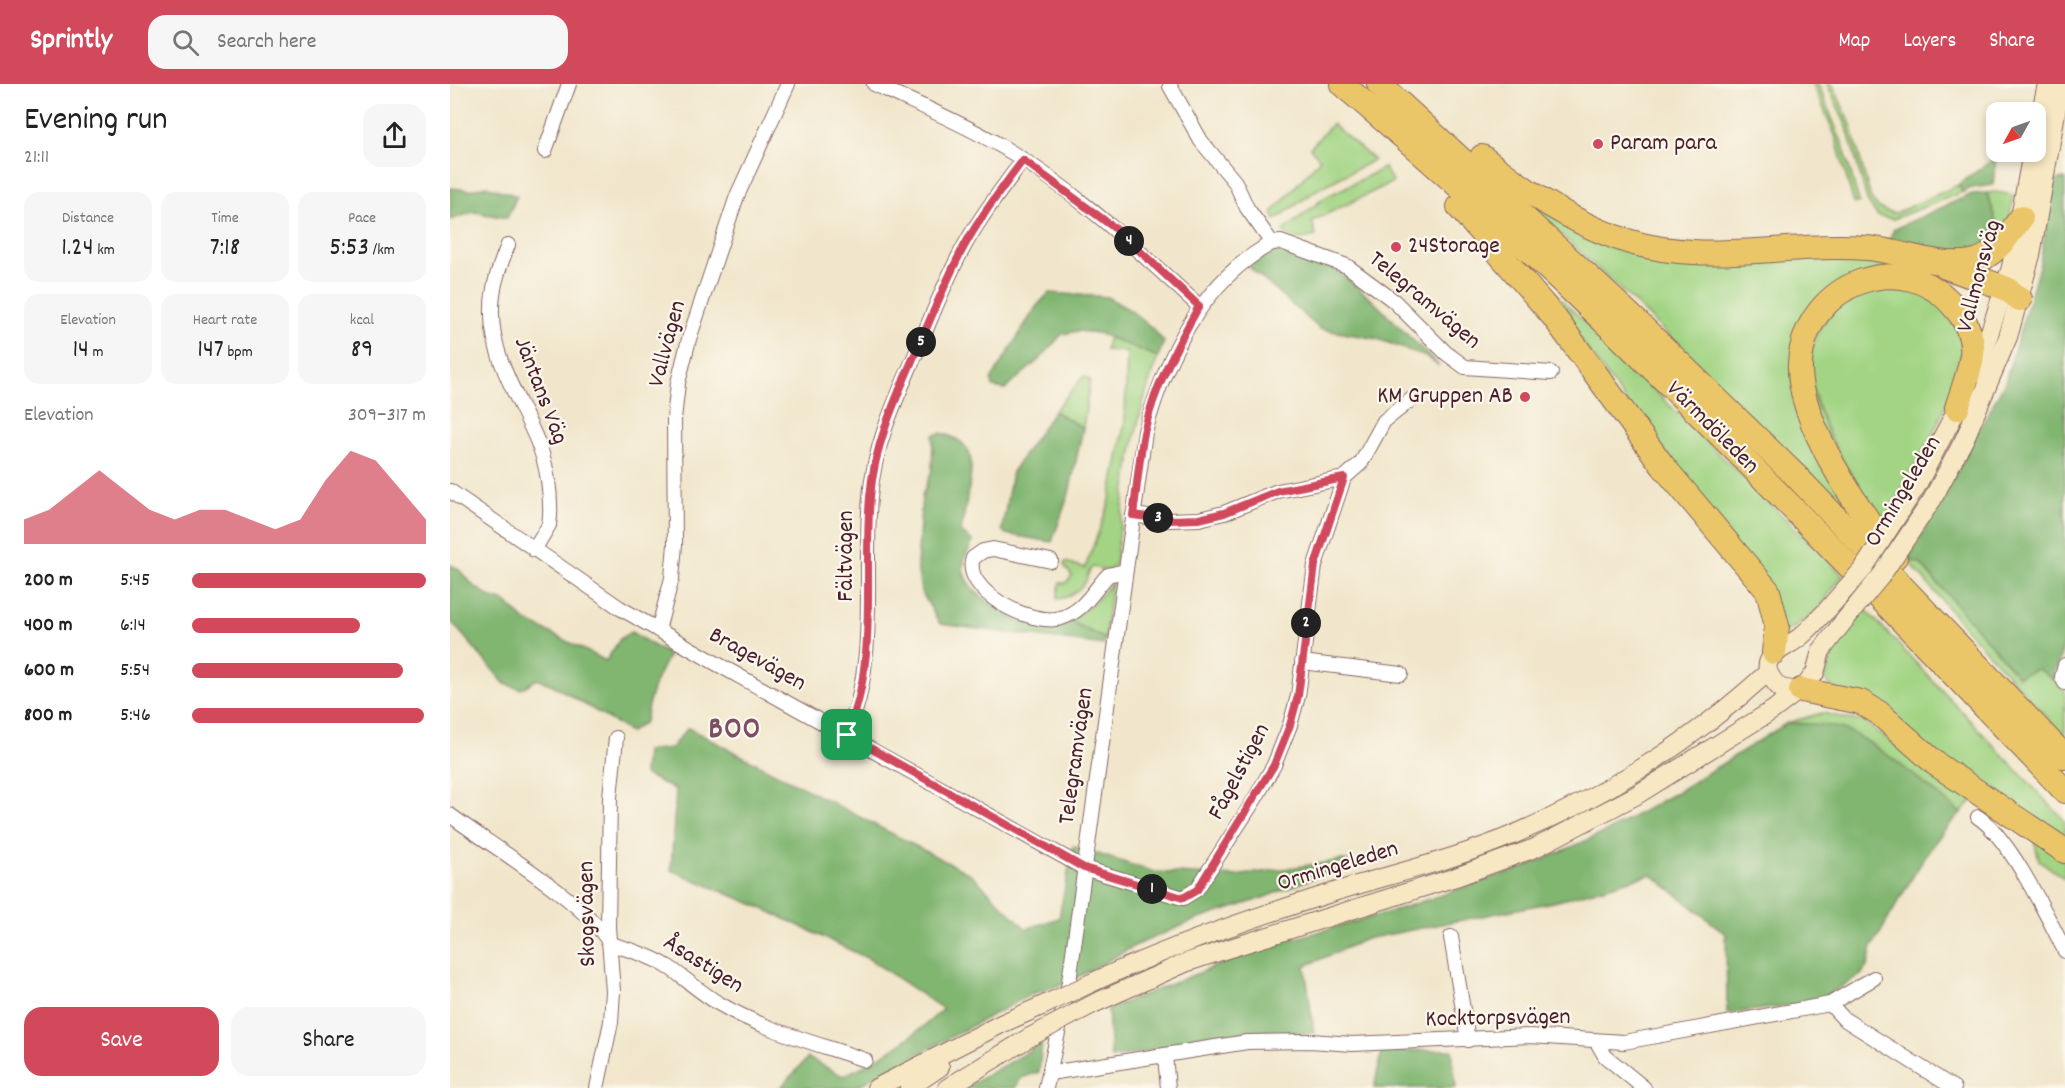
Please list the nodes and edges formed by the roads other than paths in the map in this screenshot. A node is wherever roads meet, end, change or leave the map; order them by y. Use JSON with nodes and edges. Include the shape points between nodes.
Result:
{"nodes":[{"id":1,"x":569,"y":84,"type":"edge"},
{"id":2,"x":788,"y":84,"type":"edge"},
{"id":3,"x":874,"y":84,"type":"edge"},
{"id":4,"x":1341,"y":84,"type":"edge"},
{"id":5,"x":1380,"y":84,"type":"edge"},
{"id":6,"x":2047,"y":84,"type":"edge"},
{"id":7,"x":2061,"y":84,"type":"edge"},
{"id":8,"x":1170,"y":86,"type":"dead end"},
{"id":9,"x":1360,"y":100,"type":"junction"},
{"id":10,"x":2043,"y":102,"type":"edge"},
{"id":11,"x":545,"y":151,"type":"dead end"},
{"id":12,"x":1023,"y":160,"type":"junction"},
{"id":13,"x":2030,"y":162,"type":"edge"},
{"id":14,"x":2021,"y":218,"type":"junction"},
{"id":15,"x":1272,"y":243,"type":"junction"},
{"id":16,"x":508,"y":245,"type":"dead end"},
{"id":17,"x":1912,"y":266,"type":"junction"},
{"id":18,"x":2009,"y":295,"type":"junction"},
{"id":19,"x":1199,"y":306,"type":"junction"},
{"id":20,"x":1551,"y":373,"type":"dead end"},
{"id":21,"x":1412,"y":399,"type":"dead end"},
{"id":22,"x":1957,"y":408,"type":"junction"},
{"id":23,"x":1344,"y":478,"type":"junction"},
{"id":24,"x":450,"y":491,"type":"edge"},
{"id":25,"x":1133,"y":515,"type":"junction"},
{"id":26,"x":534,"y":550,"type":"junction"},
{"id":27,"x":1052,"y":561,"type":"dead end"},
{"id":28,"x":1125,"y":571,"type":"junction"},
{"id":29,"x":658,"y":630,"type":"junction"},
{"id":30,"x":1302,"y":662,"type":"junction"},
{"id":31,"x":1771,"y":662,"type":"junction"},
{"id":32,"x":2065,"y":664,"type":"edge"},
{"id":33,"x":1401,"y":674,"type":"dead end"},
{"id":34,"x":1991,"y":680,"type":"junction"},
{"id":35,"x":2065,"y":683,"type":"edge"},
{"id":36,"x":1799,"y":691,"type":"junction"},
{"id":37,"x":847,"y":735,"type":"junction"},
{"id":38,"x":616,"y":738,"type":"dead end"},
{"id":39,"x":2065,"y":757,"type":"edge"},
{"id":40,"x":2065,"y":791,"type":"edge"},
{"id":41,"x":450,"y":815,"type":"edge"},
{"id":42,"x":1978,"y":817,"type":"dead end"},
{"id":43,"x":2065,"y":851,"type":"edge"},
{"id":44,"x":1084,"y":868,"type":"junction"},
{"id":45,"x":1451,"y":937,"type":"dead end"},
{"id":46,"x":610,"y":944,"type":"junction"},
{"id":47,"x":2065,"y":951,"type":"edge"},
{"id":48,"x":1874,"y":978,"type":"dead end"},
{"id":49,"x":1830,"y":1004,"type":"junction"},
{"id":50,"x":1018,"y":1018,"type":"junction"},
{"id":51,"x":1468,"y":1040,"type":"junction"},
{"id":52,"x":1597,"y":1042,"type":"junction"},
{"id":53,"x":1165,"y":1056,"type":"junction"},
{"id":54,"x":865,"y":1060,"type":"dead end"},
{"id":55,"x":1050,"y":1073,"type":"junction"},
{"id":56,"x":597,"y":1088,"type":"edge"},
{"id":57,"x":876,"y":1088,"type":"edge"},
{"id":58,"x":909,"y":1088,"type":"edge"},
{"id":59,"x":947,"y":1088,"type":"edge"},
{"id":60,"x":1046,"y":1088,"type":"edge"},
{"id":61,"x":1168,"y":1088,"type":"edge"},
{"id":62,"x":1644,"y":1088,"type":"edge"},
{"id":63,"x":1954,"y":1088,"type":"edge"}],
"edges":[{"from":1,"to":11,"type":"street"},
{"from":2,"to":29,"type":"street","name":"Vallvägen","via":[[737,196],[678,383],[674,424],[675,545],[672,578]]},
{"from":3,"to":12,"type":"street","via":[[977,133]]},
{"from":4,"to":9,"type":"highway","name":"Värmdöleden"},
{"from":5,"to":17,"type":"highway","via":[[1512,181],[1626,241],[1703,254],[1868,248]]},
{"from":5,"to":34,"type":"highway","name":"Värmdöleden","via":[[1797,477]]},
{"from":6,"to":10,"type":"main road"},
{"from":7,"to":18,"type":"main road","via":[[2043,197]]},
{"from":8,"to":15,"type":"street","via":[[1201,141],[1235,182],[1247,208]]},
{"from":9,"to":31,"type":"highway","via":[[1490,240],[1554,317],[1663,466],[1768,591],[1777,627]]},
{"from":9,"to":40,"type":"highway","name":"Värmdöleden","via":[[1560,281],[1688,404],[1841,556]]},
{"from":12,"to":19,"type":"street","via":[[1116,229]]},
{"from":12,"to":37,"type":"street","name":"Fältvägen","via":[[960,254],[879,444],[870,503],[867,661]]},
{"from":13,"to":14,"type":"main road","name":"Vallmonsväg"},
{"from":14,"to":17,"type":"highway","via":[[1983,258]]},
{"from":14,"to":18,"type":"main road","name":"Vallmonsväg"},
{"from":15,"to":19,"type":"street","name":"Telegramvägen","via":[[1254,253]]},
{"from":15,"to":20,"type":"street","name":"Telegramvägen","via":[[1281,242],[1347,266],[1394,301],[1446,352],[1470,369]]},
{"from":16,"to":26,"type":"street","name":"Jäntans Väg","via":[[495,285],[492,324],[500,361],[543,460],[550,516]]},
{"from":17,"to":18,"type":"highway"},
{"from":17,"to":22,"type":"highway","via":[[1948,298],[1970,335],[1972,354]]},
{"from":17,"to":34,"type":"highway","via":[[1891,275],[1870,277],[1839,292],[1817,315],[1800,363],[1803,384],[1819,435],[1874,529]]},
{"from":18,"to":22,"type":"main road","name":"Vallmonsväg"},
{"from":18,"to":36,"type":"main road","name":"Ormingeleden","bridge":true,"via":[[2008,337],[1965,438],[1932,500],[1881,576],[1821,651],[1811,680]]},
{"from":19,"to":25,"type":"street","name":"Telegramvägen","via":[[1173,353],[1144,432]]},
{"from":21,"to":23,"type":"street","name":"Fågelstigen","via":[[1384,421],[1361,464]]},
{"from":22,"to":31,"type":"main road","name":"Ormingeleden","bridge":true,"via":[[1916,487],[1863,569],[1827,610]]},
{"from":23,"to":25,"type":"street","via":[[1278,491],[1199,519]]},
{"from":23,"to":30,"type":"street","name":"Fågelstigen","via":[[1315,565]]},
{"from":24,"to":26,"type":"street","name":"Bragevägen"},
{"from":25,"to":28,"type":"street","name":"Telegramvägen"},
{"from":26,"to":29,"type":"street","name":"Bragevägen"},
{"from":27,"to":28,"type":"street","via":[[990,549],[973,558],[971,569],[982,588],[1003,604],[1046,621],[1071,614],[1091,598],[1108,575]]},
{"from":28,"to":44,"type":"street","name":"Telegramvägen"},
{"from":29,"to":37,"type":"street","name":"Bragevägen"},
{"from":30,"to":33,"type":"street"},
{"from":30,"to":44,"type":"street","name":"Fågelstigen","via":[[1290,725],[1274,765],[1193,894],[1177,898]]},
{"from":31,"to":36,"type":"main road","via":[[1780,688]]},
{"from":31,"to":50,"type":"main road","name":"Ormingeleden","bridge":true,"via":[[1726,708],[1637,770],[1533,826],[1435,862],[1187,940]]},
{"from":32,"to":35,"type":"street"},
{"from":34,"to":39,"type":"highway","name":"Värmdöleden"},
{"from":36,"to":43,"type":"highway","via":[[1870,707],[1936,764]]},
{"from":36,"to":59,"type":"main road","name":"Ormingeleden","bridge":true,"via":[[1635,796],[1535,848],[1185,963],[1030,1037]]},
{"from":37,"to":44,"type":"street","name":"Bragevägen"},
{"from":38,"to":46,"type":"street","name":"Skogsvägen","via":[[610,797]]},
{"from":41,"to":46,"type":"street","via":[[575,906],[599,927]]},
{"from":42,"to":47,"type":"street","via":[[2013,859]]},
{"from":44,"to":55,"type":"street","name":"Telegramvägen","via":[[1069,982]]},
{"from":45,"to":51,"type":"street"},
{"from":46,"to":54,"type":"street","name":"Åsastigen","via":[[668,967],[741,1015]]},
{"from":46,"to":56,"type":"street","name":"Skogsvägen","via":[[611,1022]]},
{"from":48,"to":49,"type":"street","name":"Kocktorpsvägen"},
{"from":49,"to":52,"type":"street","name":"Kocktorpsvägen","via":[[1642,1040]]},
{"from":49,"to":63,"type":"street","via":[[1844,1019]]},
{"from":50,"to":57,"type":"main road"},
{"from":50,"to":58,"type":"main road"},
{"from":51,"to":52,"type":"street","name":"Kocktorpsvägen","via":[[1530,1036]]},
{"from":51,"to":53,"type":"street","name":"Kocktorpsvägen","via":[[1247,1042]]},
{"from":52,"to":62,"type":"street","via":[[1605,1056]]},
{"from":53,"to":55,"type":"street","name":"Kocktorpsvägen"},
{"from":53,"to":61,"type":"street"},
{"from":55,"to":60,"type":"street","name":"Telegramvägen"}]}
